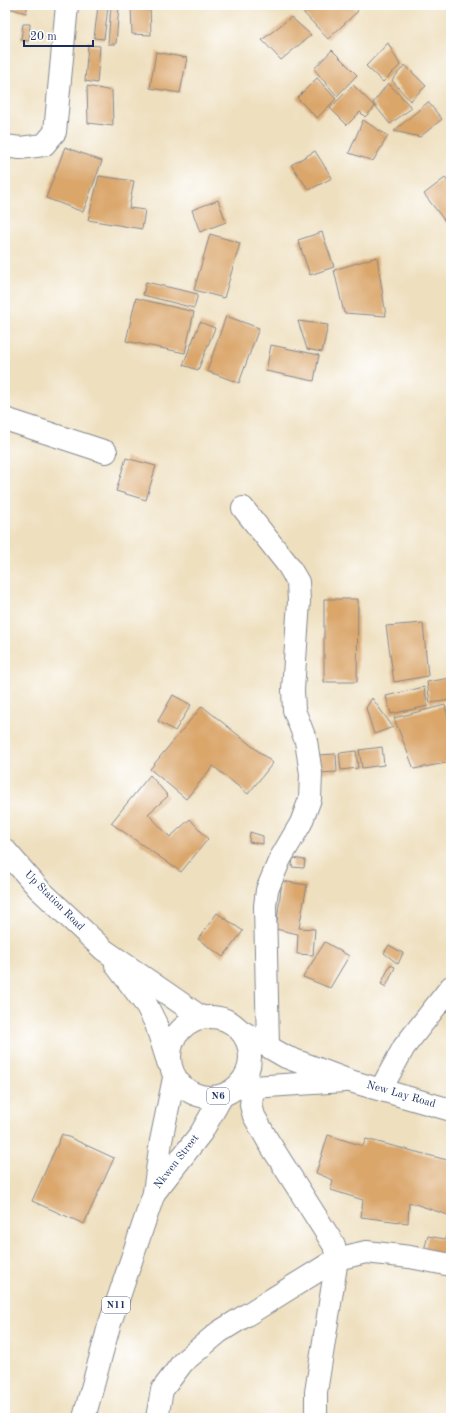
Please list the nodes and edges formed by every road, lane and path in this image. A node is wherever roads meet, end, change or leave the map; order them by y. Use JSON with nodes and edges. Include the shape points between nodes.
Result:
{"nodes":[{"id":1,"x":67,"y":5,"type":"edge"},
{"id":2,"x":5,"y":146,"type":"edge"},
{"id":3,"x":5,"y":419,"type":"edge"},
{"id":4,"x":106,"y":452,"type":"dead end"},
{"id":5,"x":244,"y":508,"type":"dead end"},
{"id":6,"x":5,"y":850,"type":"edge"},
{"id":7,"x":104,"y":950,"type":"junction"},
{"id":8,"x":451,"y":987,"type":"edge"},
{"id":9,"x":201,"y":1017,"type":"junction"},
{"id":10,"x":241,"y":1031,"type":"junction"},
{"id":11,"x":268,"y":1046,"type":"junction"},
{"id":12,"x":172,"y":1072,"type":"junction"},
{"id":13,"x":350,"y":1081,"type":"junction"},
{"id":14,"x":381,"y":1089,"type":"junction"},
{"id":15,"x":237,"y":1091,"type":"junction"},
{"id":16,"x":451,"y":1110,"type":"edge"},
{"id":17,"x":154,"y":1193,"type":"junction"},
{"id":18,"x":337,"y":1258,"type":"junction"},
{"id":19,"x":451,"y":1265,"type":"edge"},
{"id":20,"x":84,"y":1418,"type":"edge"},
{"id":21,"x":157,"y":1418,"type":"edge"},
{"id":22,"x":316,"y":1418,"type":"edge"}],
"edges":[{"from":1,"to":2,"type":"main road","via":[[55,132],[44,145],[20,148]]},
{"from":3,"to":4,"type":"main road"},
{"from":5,"to":11,"type":"main road","via":[[298,582],[294,710],[306,741],[311,774],[310,799],[301,823],[280,859],[267,890],[265,906]]},
{"from":6,"to":7,"type":"main road","name":"Up Station Road","number":"N6","via":[[39,889]]},
{"from":7,"to":9,"type":"main road","number":"N6"},
{"from":7,"to":12,"type":"main road","number":"N6","via":[[147,1006],[156,1024]]},
{"from":8,"to":14,"type":"main road","via":[[404,1047]]},
{"from":9,"to":10,"type":"main road","number":"N6","via":[[216,1017],[230,1022]]},
{"from":9,"to":12,"type":"main road","via":[[186,1024],[175,1035],[169,1050]]},
{"from":10,"to":11,"type":"main road","number":"N6"},
{"from":10,"to":15,"type":"main road","number":"N6","via":[[249,1045],[250,1061],[246,1076]]},
{"from":11,"to":13,"type":"main road","number":"N6","via":[[286,1057]]},
{"from":12,"to":15,"type":"main road","number":"N6","via":[[189,1093],[205,1098]]},
{"from":12,"to":17,"type":"main road","name":"Nkwen Street","number":"N11"},
{"from":13,"to":14,"type":"main road","name":"New Lay Road","number":"N6"},
{"from":13,"to":15,"type":"main road","number":"N6"},
{"from":14,"to":16,"type":"main road","name":"New Lay Road","number":"N6"},
{"from":15,"to":17,"type":"main road","name":"Nkwen Street","number":"N11"},
{"from":15,"to":18,"type":"main road","via":[[251,1105],[268,1141],[334,1245]]},
{"from":17,"to":20,"type":"main road","number":"N11","via":[[109,1326]]},
{"from":18,"to":19,"type":"main road","via":[[366,1252]]},
{"from":18,"to":21,"type":"main road","via":[[219,1332],[183,1362],[162,1390]]},
{"from":18,"to":22,"type":"main road","via":[[316,1392]]}]}
